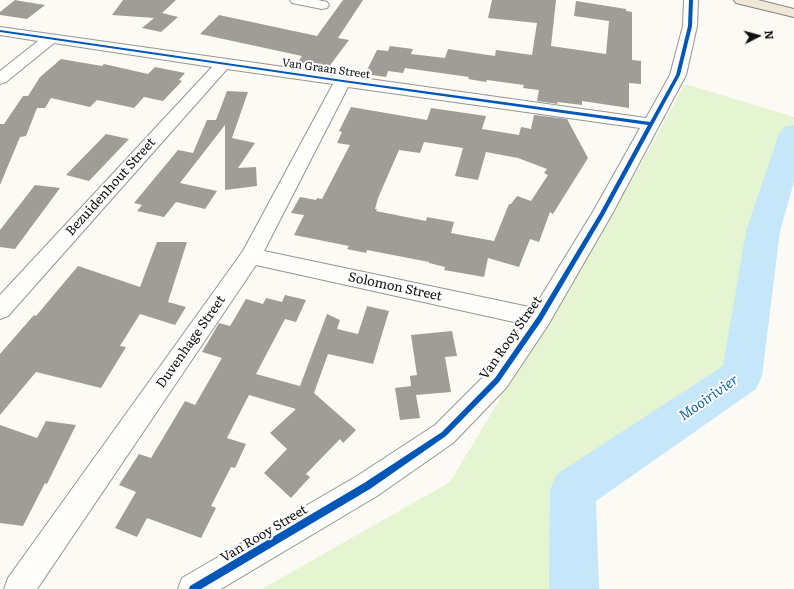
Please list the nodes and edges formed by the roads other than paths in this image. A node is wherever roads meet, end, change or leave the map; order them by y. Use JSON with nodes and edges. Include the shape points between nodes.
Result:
{"nodes":[{"id":1,"x":297,"y":0,"type":"edge"},
{"id":2,"x":691,"y":0,"type":"edge"},
{"id":3,"x":741,"y":0,"type":"edge"},
{"id":4,"x":322,"y":5,"type":"dead end"},
{"id":5,"x":788,"y":12,"type":"edge"},
{"id":6,"x":0,"y":31,"type":"edge"},
{"id":7,"x":50,"y":38,"type":"junction"},
{"id":8,"x":223,"y":64,"type":"junction"},
{"id":9,"x":0,"y":79,"type":"edge"},
{"id":10,"x":343,"y":81,"type":"junction"},
{"id":11,"x":650,"y":124,"type":"junction"},
{"id":12,"x":251,"y":256,"type":"junction"},
{"id":13,"x":0,"y":310,"type":"edge"},
{"id":14,"x":540,"y":318,"type":"junction"},
{"id":15,"x":19,"y":589,"type":"edge"},
{"id":16,"x":193,"y":589,"type":"edge"}],
"edges":[{"from":1,"to":4,"type":"street"},
{"from":2,"to":11,"type":"street","name":"Van Rooy Street","via":[[690,26],[678,75]]},
{"from":3,"to":5,"type":"main road"},
{"from":6,"to":7,"type":"street","name":"Van Graan Street"},
{"from":7,"to":8,"type":"street","name":"Van Graan Street"},
{"from":7,"to":9,"type":"street"},
{"from":8,"to":10,"type":"street","name":"Van Graan Street"},
{"from":8,"to":13,"type":"street","name":"Bezuidenhout Street"},
{"from":10,"to":11,"type":"street","name":"Van Graan Street"},
{"from":10,"to":12,"type":"street","name":"Duvenhage Street"},
{"from":11,"to":14,"type":"street","name":"Van Rooy Street","via":[[602,214]]},
{"from":12,"to":14,"type":"street","name":"Solomon Street"},
{"from":12,"to":15,"type":"street","name":"Duvenhage Street"},
{"from":14,"to":16,"type":"street","name":"Van Rooy Street","via":[[497,380],[444,434],[367,486]]}]}
